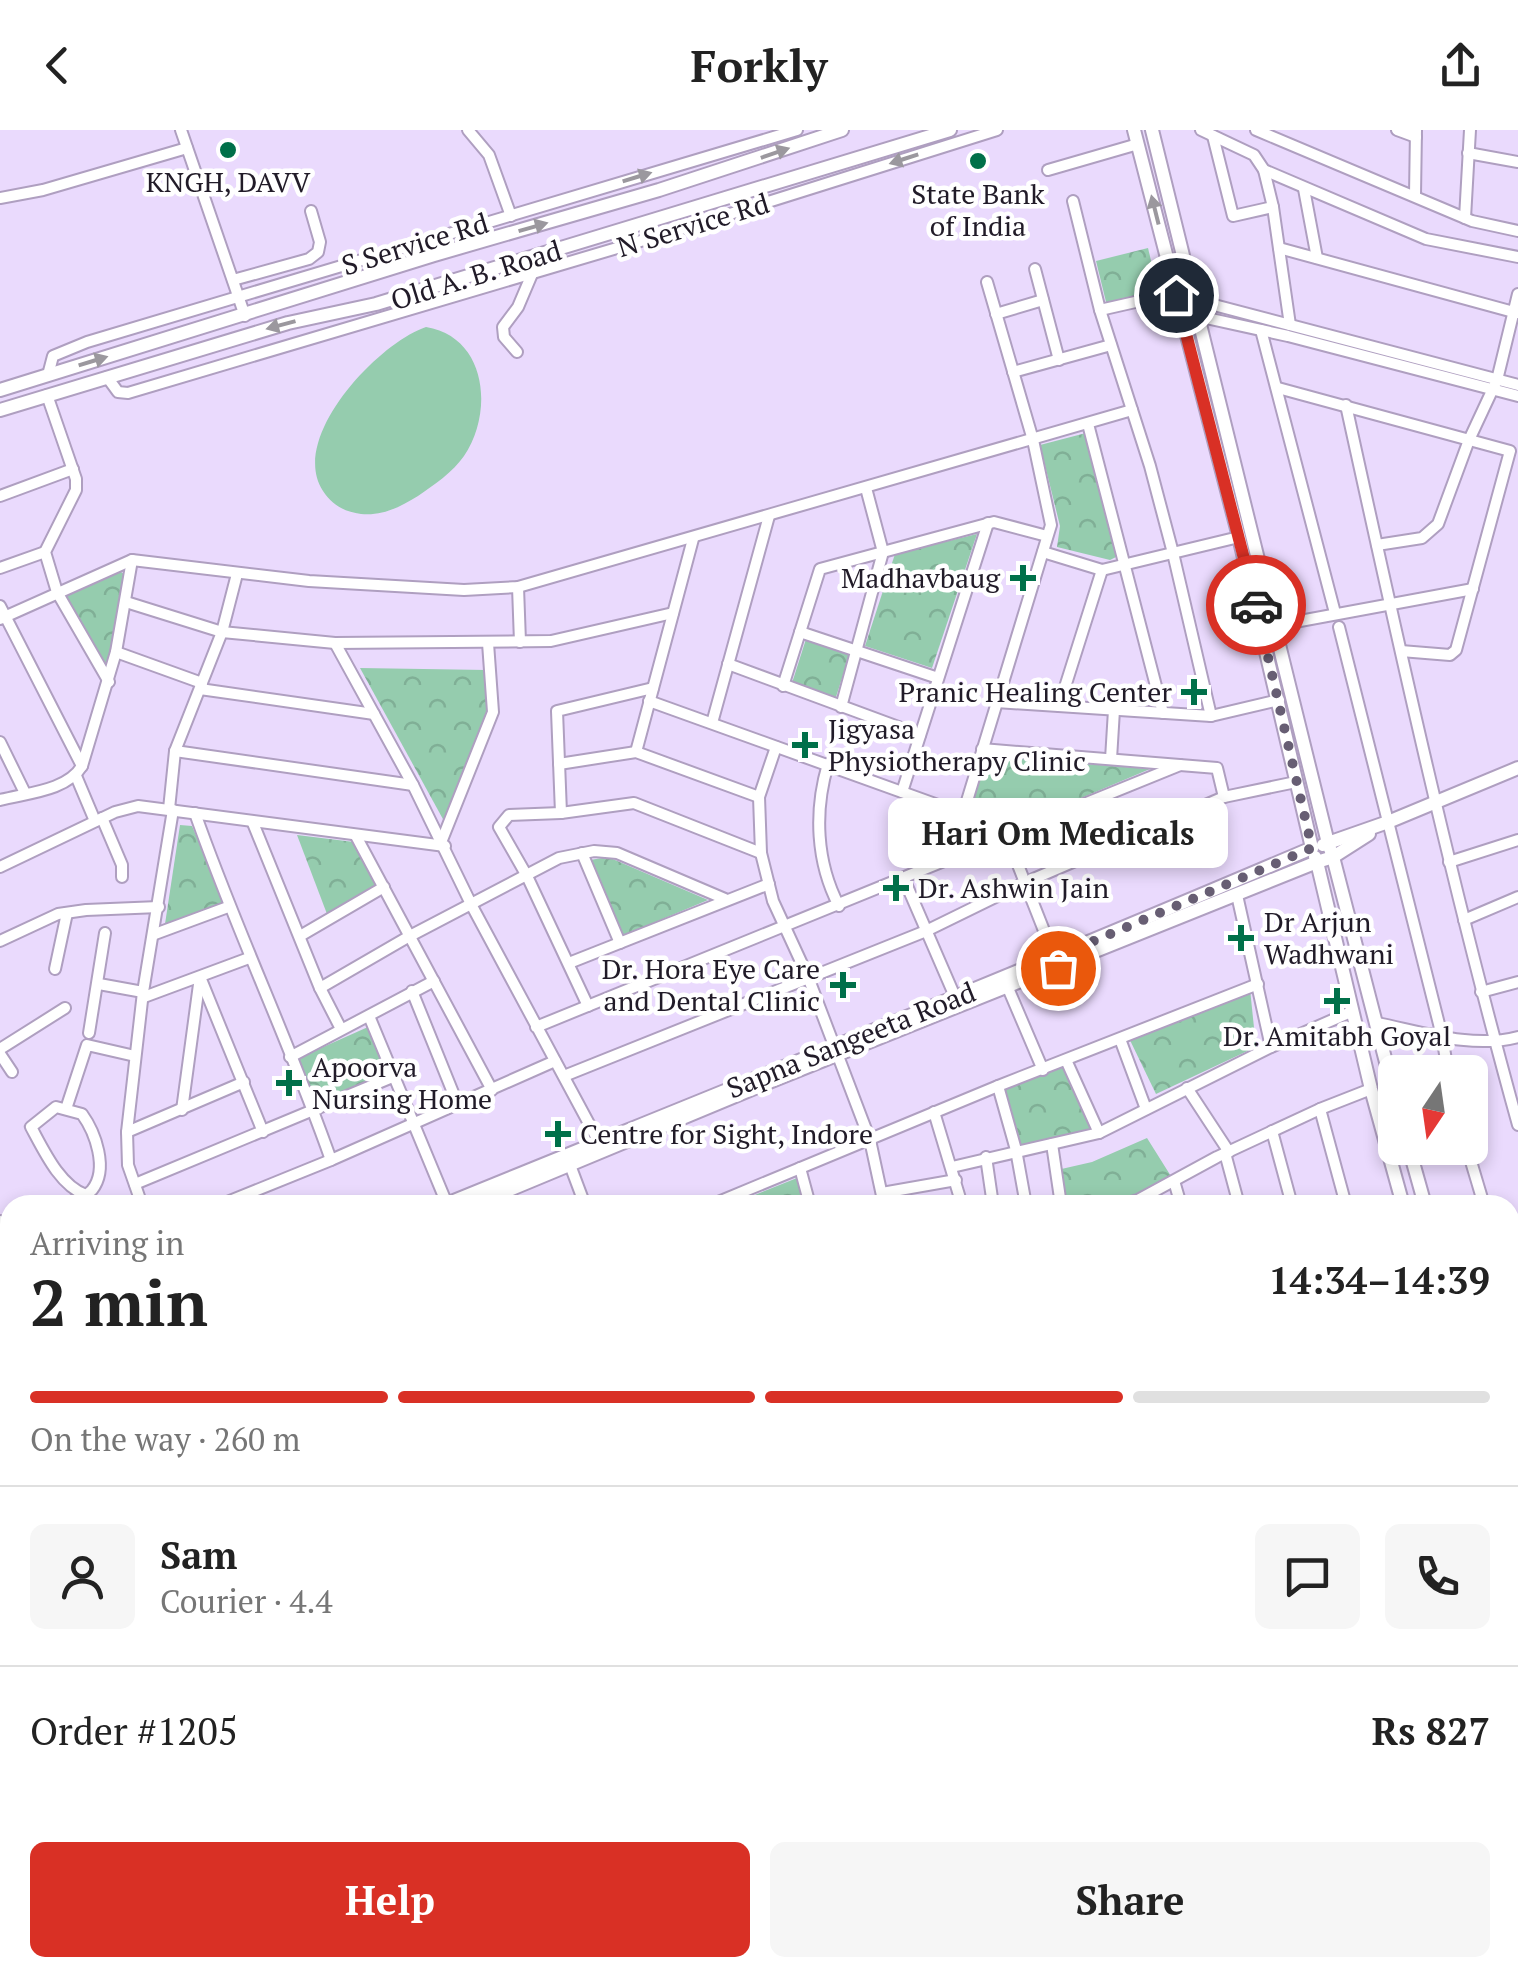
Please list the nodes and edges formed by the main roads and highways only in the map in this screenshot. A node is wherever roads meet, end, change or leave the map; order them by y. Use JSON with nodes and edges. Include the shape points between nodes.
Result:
{"nodes":[{"id":1,"x":842,"y":130,"type":"edge"},
{"id":2,"x":950,"y":130,"type":"edge"},
{"id":3,"x":1152,"y":130,"type":"edge"},
{"id":4,"x":1136,"y":137,"type":"edge"},
{"id":5,"x":728,"y":150,"type":"road end"},
{"id":6,"x":732,"y":167,"type":"junction"},
{"id":7,"x":2,"y":385,"type":"edge"},
{"id":8,"x":0,"y":410,"type":"edge"},
{"id":9,"x":1518,"y":768,"type":"edge"},
{"id":10,"x":1388,"y":822,"type":"junction"},
{"id":11,"x":1328,"y":843,"type":"junction"},
{"id":12,"x":1312,"y":848,"type":"junction"},
{"id":13,"x":1332,"y":857,"type":"junction"},
{"id":14,"x":1317,"y":862,"type":"junction"},
{"id":15,"x":1056,"y":963,"type":"junction"},
{"id":16,"x":834,"y":1052,"type":"junction"},
{"id":17,"x":1385,"y":1055,"type":"edge"},
{"id":18,"x":601,"y":1146,"type":"junction"},
{"id":19,"x":1414,"y":1165,"type":"edge"},
{"id":20,"x":469,"y":1195,"type":"edge"},
{"id":21,"x":497,"y":1195,"type":"edge"},
{"id":22,"x":1401,"y":1195,"type":"edge"},
{"id":23,"x":1422,"y":1195,"type":"edge"}],
"edges":[{"from":6,"to":1,"type":"main road","name":"Old A. B. Road","one_way":true},
{"from":2,"to":8,"type":"main road","name":"Old A. B. Road","one_way":true},
{"from":3,"to":11,"type":"main road"},
{"from":12,"to":4,"type":"main road","one_way":true},
{"from":5,"to":6,"type":"main road"},
{"from":7,"to":6,"type":"main road","name":"Old A. B. Road","one_way":true},
{"from":9,"to":10,"type":"main road"},
{"from":10,"to":11,"type":"main road","name":"Sapna Sangeeta Road"},
{"from":10,"to":13,"type":"main road","name":"Sapna Sangeeta Road"},
{"from":11,"to":12,"type":"main road","name":"Sapna Sangeeta Road"},
{"from":11,"to":13,"type":"main road"},
{"from":12,"to":14,"type":"main road"},
{"from":12,"to":15,"type":"main road","name":"Sapna Sangeeta Road"},
{"from":13,"to":14,"type":"main road","name":"Sapna Sangeeta Road"},
{"from":13,"to":17,"type":"main road"},
{"from":14,"to":15,"type":"main road","name":"Sapna Sangeeta Road"},
{"from":14,"to":22,"type":"main road"},
{"from":15,"to":16,"type":"main road","name":"Sapna Sangeeta Road"},
{"from":15,"to":16,"type":"main road","name":"Sapna Sangeeta Road","via":[[1008,988]]},
{"from":16,"to":18,"type":"main road","name":"Sapna Sangeeta Road"},
{"from":18,"to":20,"type":"main road","name":"Sapna Sangeeta Road"},
{"from":18,"to":21,"type":"main road","name":"Sapna Sangeeta Road"},
{"from":19,"to":23,"type":"main road"}]}
